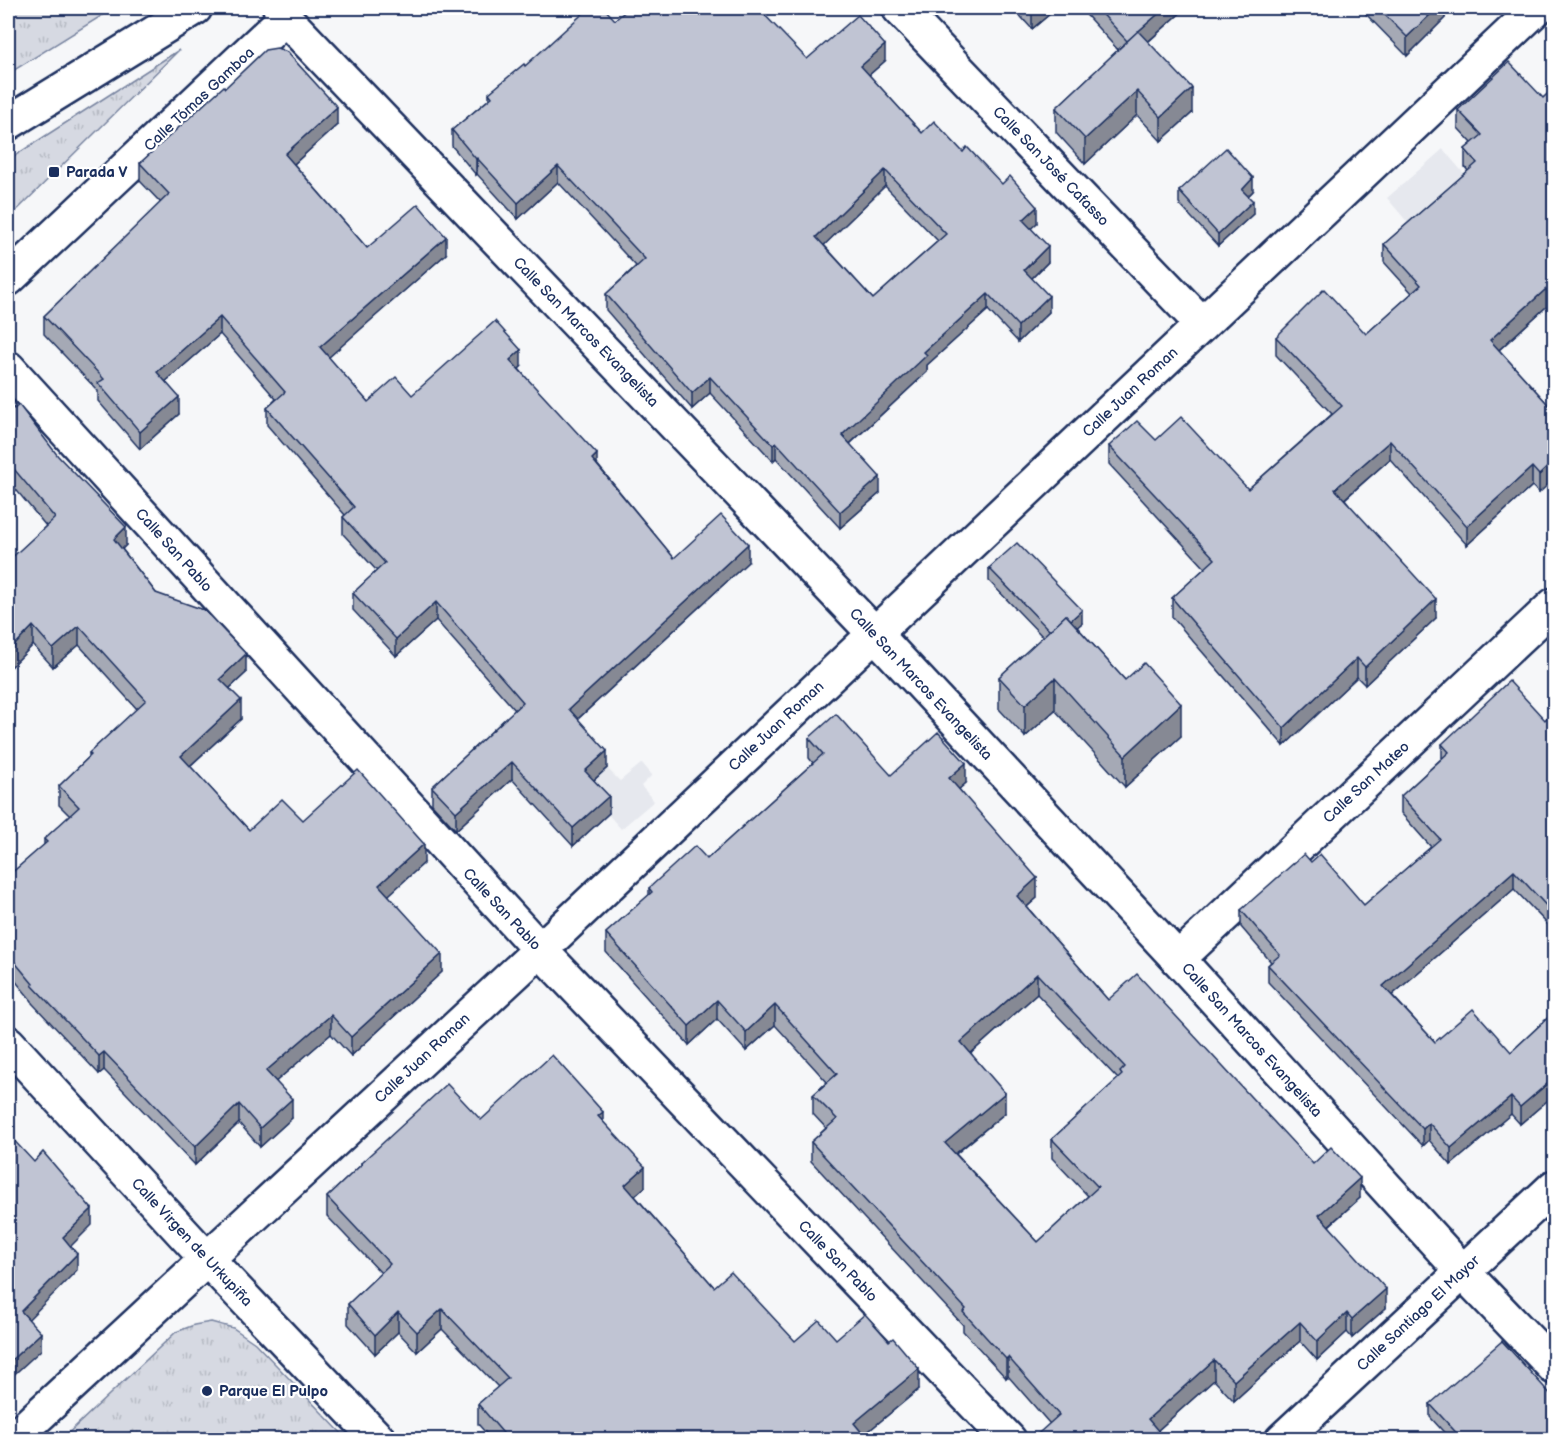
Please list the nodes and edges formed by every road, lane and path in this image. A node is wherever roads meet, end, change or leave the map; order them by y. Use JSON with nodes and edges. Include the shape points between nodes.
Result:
{"nodes":[{"id":1,"x":195,"y":8,"type":"edge"},
{"id":2,"x":899,"y":8,"type":"edge"},
{"id":3,"x":1536,"y":8,"type":"edge"},
{"id":4,"x":283,"y":13,"type":"edge"},
{"id":5,"x":8,"y":123,"type":"edge"},
{"id":6,"x":8,"y":279,"type":"edge"},
{"id":7,"x":1202,"y":324,"type":"junction"},
{"id":8,"x":8,"y":368,"type":"edge"},
{"id":9,"x":1554,"y":605,"type":"edge"},
{"id":10,"x":874,"y":633,"type":"junction"},
{"id":11,"x":540,"y":950,"type":"junction"},
{"id":12,"x":1178,"y":959,"type":"junction"},
{"id":13,"x":8,"y":1042,"type":"edge"},
{"id":14,"x":1554,"y":1187,"type":"edge"},
{"id":15,"x":206,"y":1258,"type":"junction"},
{"id":16,"x":1463,"y":1272,"type":"junction"},
{"id":17,"x":1554,"y":1367,"type":"edge"},
{"id":18,"x":12,"y":1440,"type":"edge"},
{"id":19,"x":379,"y":1440,"type":"edge"},
{"id":20,"x":1009,"y":1440,"type":"edge"},
{"id":21,"x":1282,"y":1440,"type":"edge"}],
"edges":[{"from":1,"to":5,"type":"street"},
{"from":2,"to":7,"type":"street","name":"Calle San José Cafasso"},
{"from":3,"to":7,"type":"street","name":"Calle Juan Roman"},
{"from":4,"to":6,"type":"street","name":"Calle Tómas Gamboa"},
{"from":4,"to":10,"type":"street","name":"Calle San Marcos Evangelista"},
{"from":7,"to":10,"type":"street","name":"Calle Juan Roman"},
{"from":8,"to":11,"type":"street","name":"Calle San Pablo"},
{"from":9,"to":12,"type":"street","name":"Calle San Mateo"},
{"from":10,"to":11,"type":"street","name":"Calle Juan Roman"},
{"from":10,"to":12,"type":"street","name":"Calle San Marcos Evangelista"},
{"from":11,"to":15,"type":"street","name":"Calle Juan Roman"},
{"from":11,"to":20,"type":"street","name":"Calle San Pablo"},
{"from":12,"to":16,"type":"street","name":"Calle San Marcos Evangelista"},
{"from":13,"to":15,"type":"street","name":"Calle Virgen de Urkupiña"},
{"from":14,"to":16,"type":"street","name":"Calle Santiago El Mayor"},
{"from":15,"to":18,"type":"street","name":"Calle Juan Roman"},
{"from":15,"to":19,"type":"street","name":"Calle Virgen de Urkupiña"},
{"from":16,"to":17,"type":"street","name":"Calle San Marcos Evangelista"},
{"from":16,"to":21,"type":"street","name":"Calle Santiago El Mayor"}]}
